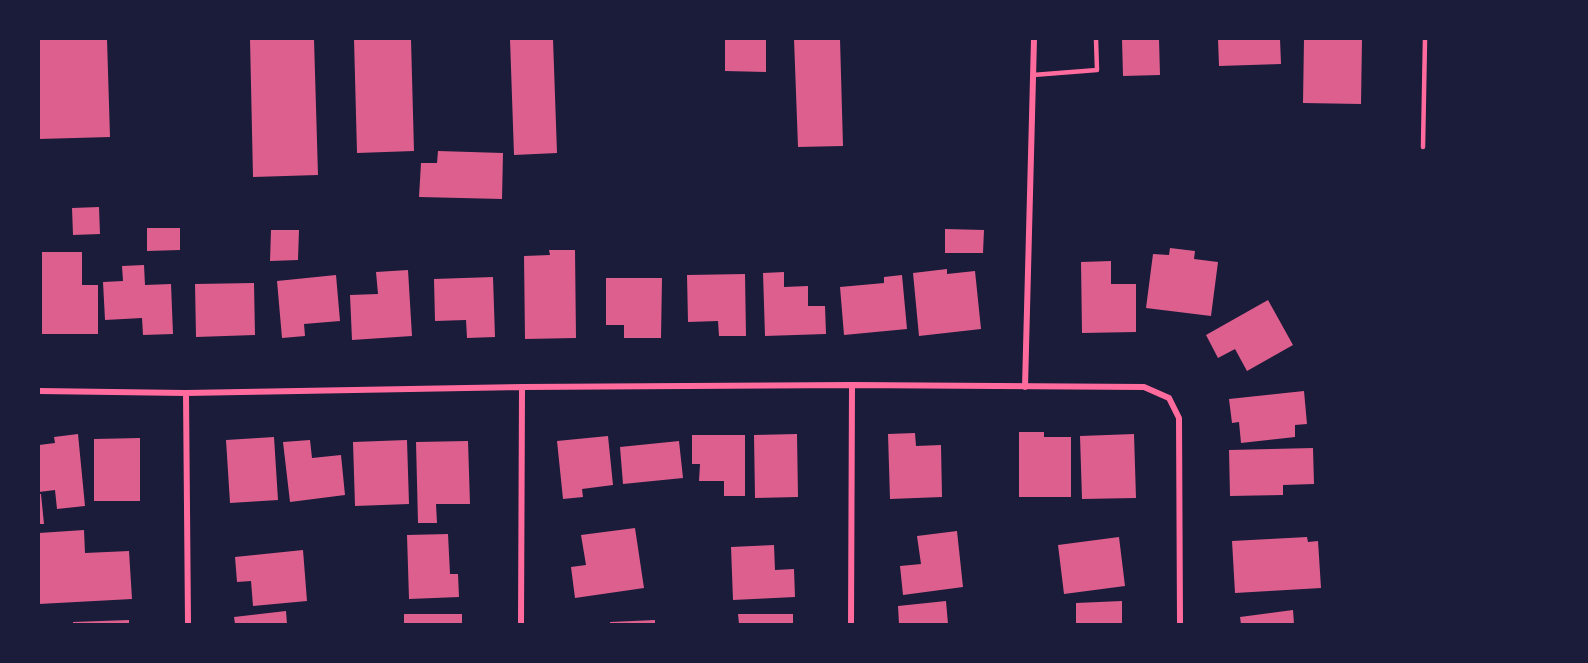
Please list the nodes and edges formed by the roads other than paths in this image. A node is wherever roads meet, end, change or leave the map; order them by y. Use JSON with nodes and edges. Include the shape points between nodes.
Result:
{"nodes":[{"id":1,"x":1034,"y":39,"type":"edge"},
{"id":2,"x":1096,"y":39,"type":"edge"},
{"id":3,"x":1425,"y":39,"type":"edge"},
{"id":4,"x":1033,"y":75,"type":"junction"},
{"id":5,"x":1423,"y":147,"type":"dead end"},
{"id":6,"x":852,"y":385,"type":"junction"},
{"id":7,"x":522,"y":387,"type":"junction"},
{"id":8,"x":1025,"y":387,"type":"junction"},
{"id":9,"x":39,"y":391,"type":"edge"},
{"id":10,"x":186,"y":393,"type":"junction"},
{"id":11,"x":188,"y":624,"type":"edge"},
{"id":12,"x":521,"y":624,"type":"edge"},
{"id":13,"x":851,"y":624,"type":"edge"},
{"id":14,"x":1180,"y":624,"type":"edge"}],
"edges":[{"from":1,"to":4,"type":"street"},
{"from":2,"to":4,"type":"lane","via":[[1097,70]]},
{"from":3,"to":5,"type":"lane"},
{"from":4,"to":8,"type":"street"},
{"from":6,"to":7,"type":"street"},
{"from":6,"to":8,"type":"street"},
{"from":6,"to":13,"type":"street"},
{"from":7,"to":10,"type":"street"},
{"from":7,"to":12,"type":"street"},
{"from":8,"to":14,"type":"street","via":[[1144,387],[1168,398],[1179,418]]},
{"from":9,"to":10,"type":"street"},
{"from":10,"to":11,"type":"street"}]}
